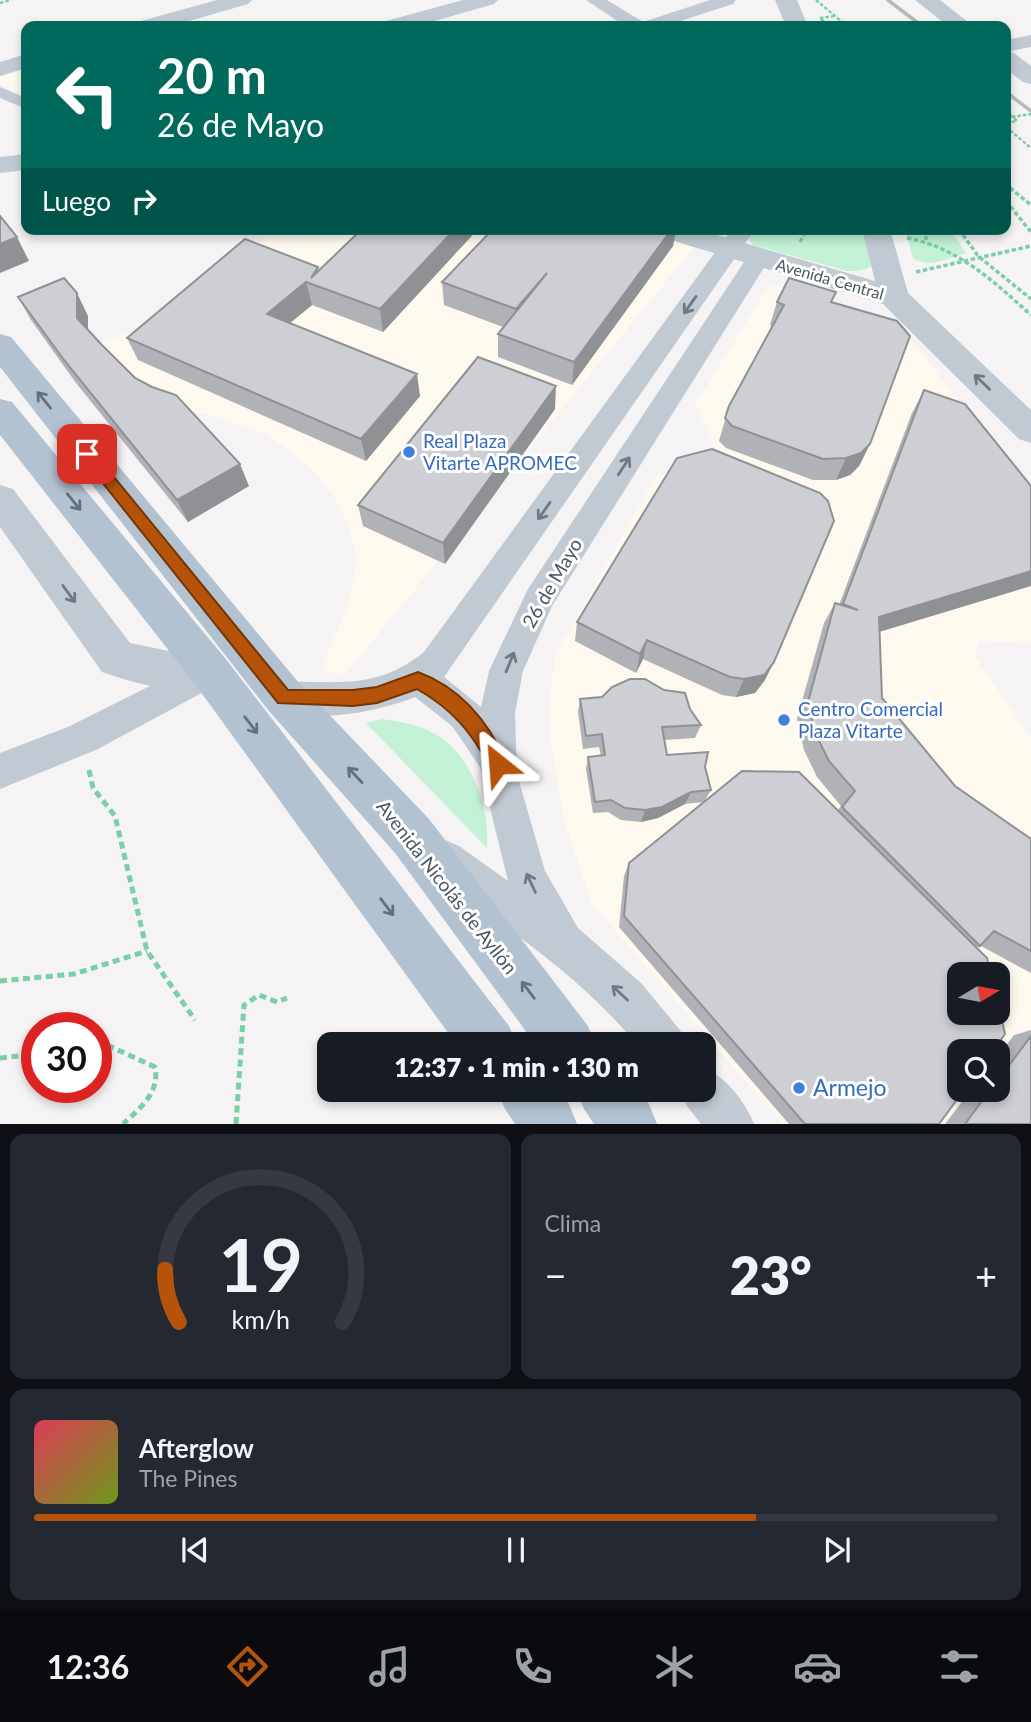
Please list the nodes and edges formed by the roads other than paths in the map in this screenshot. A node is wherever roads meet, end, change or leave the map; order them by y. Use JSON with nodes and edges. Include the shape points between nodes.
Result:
{"nodes":[{"id":1,"x":241,"y":0,"type":"edge"},
{"id":2,"x":487,"y":0,"type":"edge"},
{"id":3,"x":595,"y":0,"type":"edge"},
{"id":4,"x":727,"y":0,"type":"edge"},
{"id":5,"x":786,"y":0,"type":"edge"},
{"id":6,"x":926,"y":0,"type":"edge"},
{"id":7,"x":167,"y":21,"type":"edge"},
{"id":8,"x":412,"y":21,"type":"edge"},
{"id":9,"x":629,"y":21,"type":"edge"},
{"id":10,"x":663,"y":21,"type":"edge"},
{"id":11,"x":795,"y":21,"type":"edge"},
{"id":12,"x":955,"y":21,"type":"edge"},
{"id":13,"x":1031,"y":41,"type":"edge"},
{"id":14,"x":1011,"y":45,"type":"edge"},
{"id":15,"x":1011,"y":62,"type":"edge"},
{"id":16,"x":21,"y":63,"type":"edge"},
{"id":17,"x":0,"y":69,"type":"edge"},
{"id":18,"x":1031,"y":76,"type":"edge"},
{"id":19,"x":0,"y":92,"type":"edge"},
{"id":20,"x":21,"y":102,"type":"edge"},
{"id":21,"x":21,"y":163,"type":"edge"},
{"id":22,"x":0,"y":165,"type":"edge"},
{"id":23,"x":692,"y":235,"type":"edge"},
{"id":24,"x":879,"y":235,"type":"edge"},
{"id":25,"x":744,"y":246,"type":"edge"},
{"id":26,"x":903,"y":281,"type":"junction"},
{"id":27,"x":0,"y":345,"type":"edge"},
{"id":28,"x":0,"y":411,"type":"edge"},
{"id":29,"x":1031,"y":430,"type":"edge"},
{"id":30,"x":0,"y":499,"type":"edge"},
{"id":31,"x":210,"y":671,"type":"junction"},
{"id":32,"x":418,"y":680,"type":"junction"},
{"id":33,"x":284,"y":698,"type":"junction"},
{"id":34,"x":498,"y":764,"type":"junction"},
{"id":35,"x":0,"y":771,"type":"edge"},
{"id":36,"x":411,"y":836,"type":"junction"},
{"id":37,"x":563,"y":943,"type":"junction"},
{"id":38,"x":480,"y":1032,"type":"edge"},
{"id":39,"x":559,"y":1032,"type":"edge"},
{"id":40,"x":654,"y":1032,"type":"edge"},
{"id":41,"x":612,"y":1102,"type":"edge"},
{"id":42,"x":713,"y":1102,"type":"edge"},
{"id":43,"x":629,"y":1124,"type":"edge"},
{"id":44,"x":731,"y":1124,"type":"edge"}],
"edges":[{"from":1,"to":7,"type":"street"},
{"from":2,"to":8,"type":"street"},
{"from":3,"to":9,"type":"street"},
{"from":4,"to":10,"type":"street"},
{"from":5,"to":11,"type":"street"},
{"from":6,"to":12,"type":"street"},
{"from":13,"to":14,"type":"street"},
{"from":15,"to":18,"type":"street"},
{"from":16,"to":17,"type":"street"},
{"from":19,"to":20,"type":"street"},
{"from":21,"to":22,"type":"street"},
{"from":23,"to":25,"type":"street","name":"Avenida Central"},
{"from":24,"to":26,"type":"street"},
{"from":25,"to":26,"type":"street","name":"Avenida Central"},
{"from":25,"to":32,"type":"street","one_way":true,"via":[[436,663]]},
{"from":34,"to":25,"type":"street","name":"26 de Mayo","one_way":true,"via":[[497,713],[506,671],[539,598]]},
{"from":29,"to":26,"type":"street","name":"Avenida Central","one_way":true},
{"from":33,"to":27,"type":"main road","name":"Avenida Nicolás de Ayllón","one_way":true},
{"from":28,"to":31,"type":"main road","one_way":true},
{"from":30,"to":31,"type":"street","one_way":true,"via":[[117,659],[169,670]]},
{"from":31,"to":35,"type":"street","via":[[83,738]]},
{"from":31,"to":38,"type":"main road","one_way":true},
{"from":32,"to":33,"type":"street","via":[[365,697]]},
{"from":32,"to":34,"type":"street","via":[[466,713]]},
{"from":36,"to":33,"type":"main road","name":"Avenida Nicolás de Ayllón","one_way":true},
{"from":37,"to":34,"type":"street","name":"26 de Mayo","one_way":true,"via":[[527,878]]},
{"from":36,"to":37,"type":"street"},
{"from":39,"to":36,"type":"main road","name":"Avenida Nicolás de Ayllón","one_way":true},
{"from":40,"to":37,"type":"street","one_way":true,"via":[[625,998]]},
{"from":41,"to":43,"type":"main road"},
{"from":42,"to":44,"type":"street"}]}
